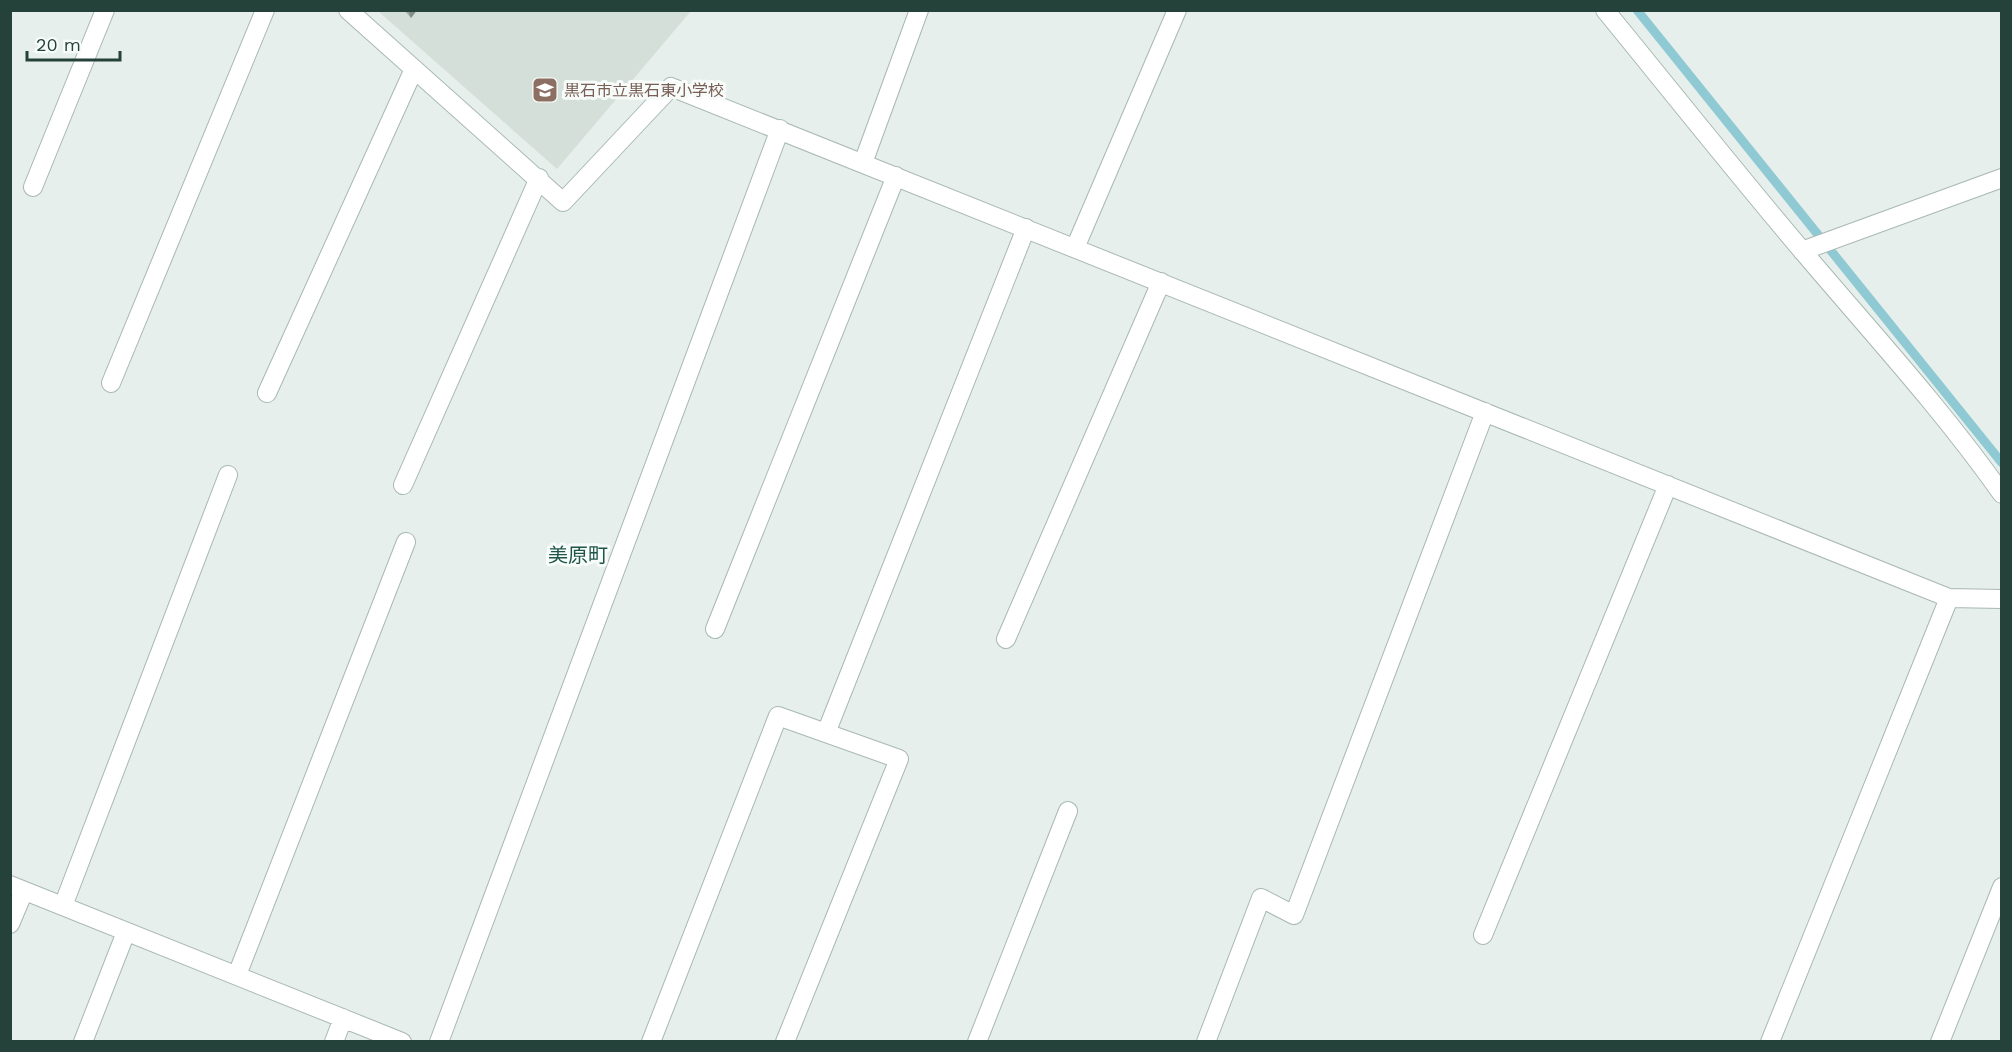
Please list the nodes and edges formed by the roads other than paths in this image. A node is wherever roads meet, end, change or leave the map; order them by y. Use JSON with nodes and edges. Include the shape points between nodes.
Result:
{"nodes":[{"id":1,"x":105,"y":10,"type":"edge"},
{"id":2,"x":265,"y":10,"type":"edge"},
{"id":3,"x":348,"y":10,"type":"edge"},
{"id":4,"x":919,"y":10,"type":"edge"},
{"id":5,"x":1177,"y":10,"type":"edge"},
{"id":6,"x":1605,"y":10,"type":"edge"},
{"id":7,"x":414,"y":69,"type":"junction"},
{"id":8,"x":780,"y":129,"type":"junction"},
{"id":9,"x":863,"y":163,"type":"junction"},
{"id":10,"x":896,"y":176,"type":"junction"},
{"id":11,"x":539,"y":178,"type":"junction"},
{"id":12,"x":2001,"y":178,"type":"edge"},
{"id":13,"x":33,"y":187,"type":"dead end"},
{"id":14,"x":1026,"y":228,"type":"junction"},
{"id":15,"x":1075,"y":248,"type":"junction"},
{"id":16,"x":1802,"y":251,"type":"junction"},
{"id":17,"x":1161,"y":282,"type":"junction"},
{"id":18,"x":111,"y":383,"type":"dead end"},
{"id":19,"x":267,"y":393,"type":"dead end"},
{"id":20,"x":1485,"y":412,"type":"junction"},
{"id":21,"x":228,"y":476,"type":"dead end"},
{"id":22,"x":403,"y":485,"type":"dead end"},
{"id":23,"x":1668,"y":485,"type":"junction"},
{"id":24,"x":2001,"y":494,"type":"edge"},
{"id":25,"x":406,"y":542,"type":"dead end"},
{"id":26,"x":1949,"y":598,"type":"junction"},
{"id":27,"x":2001,"y":599,"type":"edge"},
{"id":28,"x":715,"y":629,"type":"dead end"},
{"id":29,"x":1006,"y":639,"type":"dead end"},
{"id":30,"x":826,"y":733,"type":"junction"},
{"id":31,"x":1068,"y":811,"type":"dead end"},
{"id":32,"x":2001,"y":887,"type":"edge"},
{"id":33,"x":17,"y":888,"type":"edge"},
{"id":34,"x":63,"y":906,"type":"junction"},
{"id":35,"x":10,"y":924,"type":"edge"},
{"id":36,"x":126,"y":932,"type":"junction"},
{"id":37,"x":1483,"y":935,"type":"dead end"},
{"id":38,"x":237,"y":975,"type":"junction"},
{"id":39,"x":343,"y":1018,"type":"junction"},
{"id":40,"x":83,"y":1041,"type":"edge"},
{"id":41,"x":334,"y":1041,"type":"edge"},
{"id":42,"x":402,"y":1041,"type":"edge"},
{"id":43,"x":440,"y":1041,"type":"edge"},
{"id":44,"x":651,"y":1041,"type":"edge"},
{"id":45,"x":785,"y":1041,"type":"edge"},
{"id":46,"x":977,"y":1041,"type":"edge"},
{"id":47,"x":1206,"y":1041,"type":"edge"},
{"id":48,"x":1770,"y":1041,"type":"edge"},
{"id":49,"x":1940,"y":1041,"type":"edge"}],
"edges":[{"from":1,"to":13,"type":"street"},
{"from":2,"to":18,"type":"street"},
{"from":3,"to":7,"type":"street"},
{"from":4,"to":9,"type":"street"},
{"from":5,"to":15,"type":"street"},
{"from":6,"to":16,"type":"street"},
{"from":7,"to":11,"type":"street"},
{"from":7,"to":19,"type":"street"},
{"from":8,"to":9,"type":"street"},
{"from":8,"to":11,"type":"street","via":[[671,87],[563,202]]},
{"from":8,"to":43,"type":"street"},
{"from":9,"to":10,"type":"street"},
{"from":10,"to":14,"type":"street"},
{"from":10,"to":28,"type":"street"},
{"from":11,"to":22,"type":"street"},
{"from":12,"to":16,"type":"street"},
{"from":14,"to":15,"type":"street"},
{"from":14,"to":30,"type":"street"},
{"from":15,"to":17,"type":"street"},
{"from":16,"to":24,"type":"street","via":[[1976,457]]},
{"from":17,"to":20,"type":"street"},
{"from":17,"to":29,"type":"street"},
{"from":20,"to":23,"type":"street"},
{"from":20,"to":47,"type":"street","via":[[1294,915],[1261,898]]},
{"from":21,"to":34,"type":"street"},
{"from":23,"to":26,"type":"street"},
{"from":23,"to":37,"type":"street"},
{"from":25,"to":38,"type":"street"},
{"from":26,"to":27,"type":"street"},
{"from":26,"to":48,"type":"street"},
{"from":30,"to":44,"type":"street","via":[[778,716]]},
{"from":30,"to":45,"type":"street","via":[[899,759]]},
{"from":31,"to":46,"type":"street"},
{"from":32,"to":49,"type":"street"},
{"from":33,"to":34,"type":"street"},
{"from":33,"to":35,"type":"street"},
{"from":34,"to":36,"type":"street"},
{"from":36,"to":38,"type":"street"},
{"from":36,"to":40,"type":"street"},
{"from":38,"to":39,"type":"street"},
{"from":39,"to":41,"type":"street"},
{"from":39,"to":42,"type":"street"}]}
